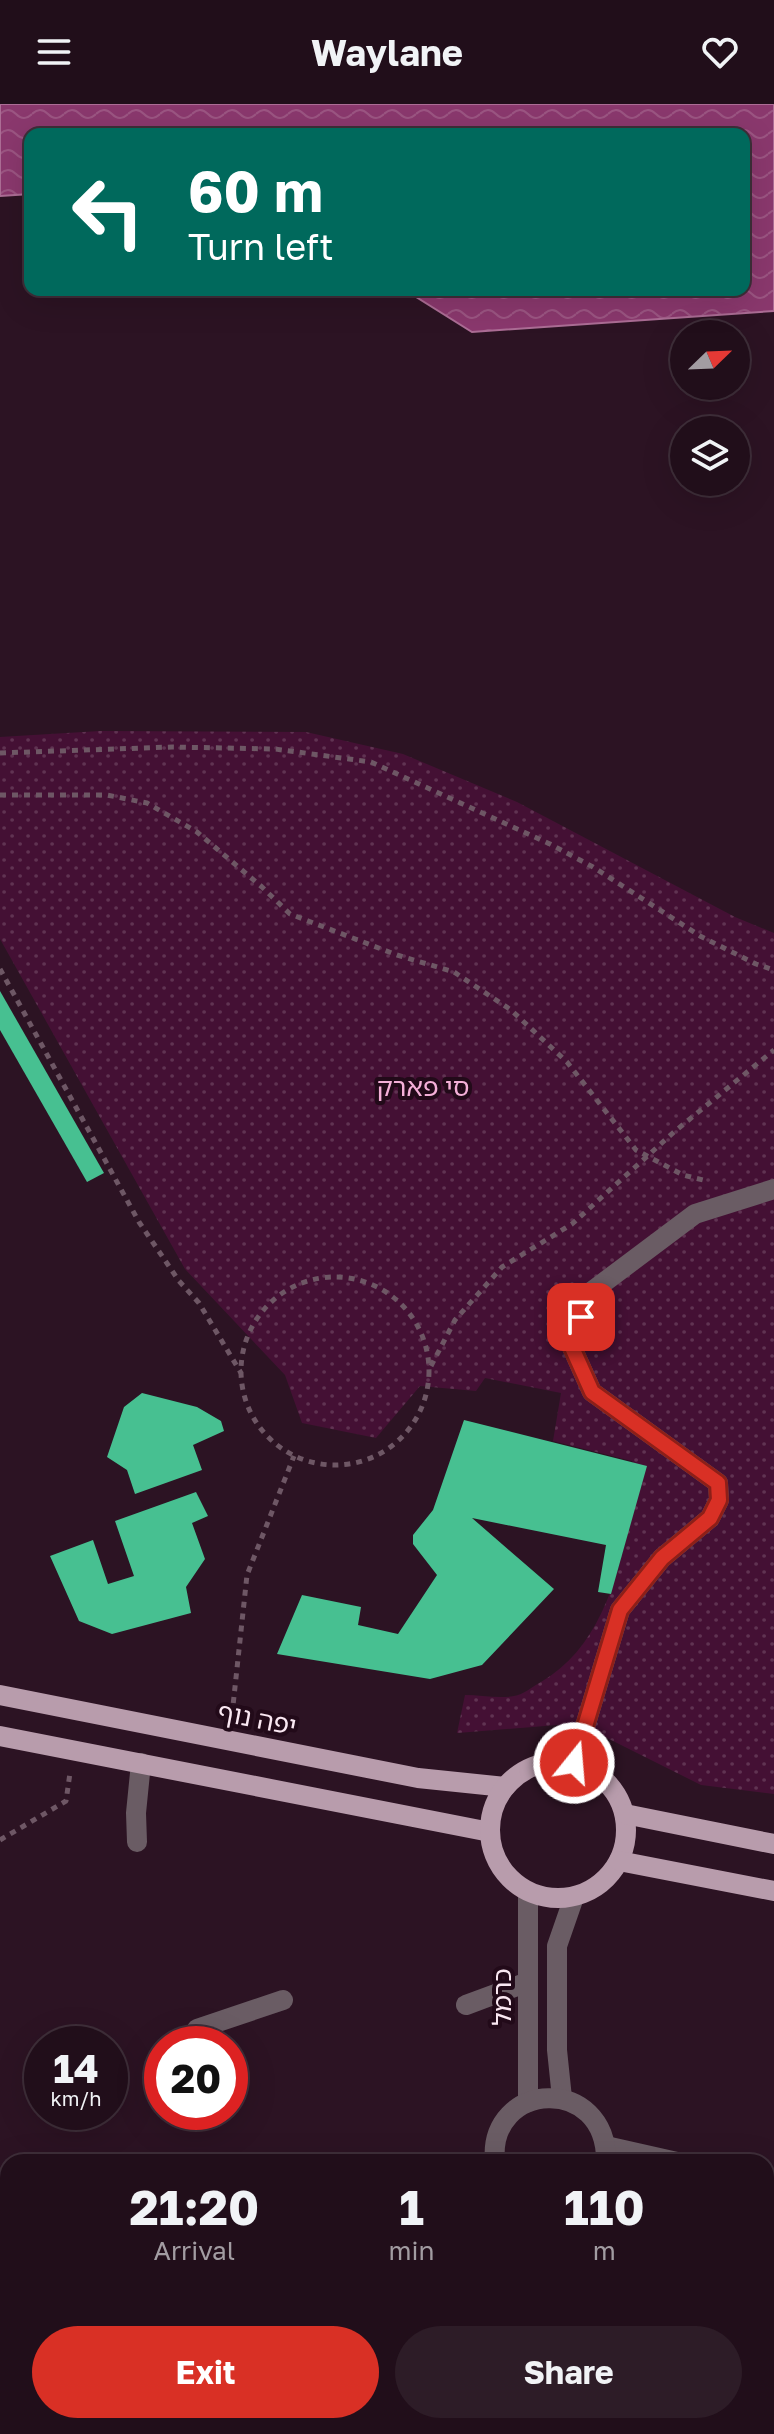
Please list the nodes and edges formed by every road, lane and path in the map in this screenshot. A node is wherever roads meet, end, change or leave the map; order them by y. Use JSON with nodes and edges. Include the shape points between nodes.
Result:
{"nodes":[{"id":1,"x":0,"y":753,"type":"edge"},
{"id":2,"x":0,"y":795,"type":"edge"},
{"id":3,"x":0,"y":969,"type":"edge"},
{"id":4,"x":774,"y":970,"type":"edge"},
{"id":5,"x":774,"y":1050,"type":"edge"},
{"id":6,"x":648,"y":1157,"type":"junction"},
{"id":7,"x":711,"y":1182,"type":"dead end"},
{"id":8,"x":774,"y":1189,"type":"edge"},
{"id":9,"x":430,"y":1368,"type":"junction"},
{"id":10,"x":241,"y":1374,"type":"junction"},
{"id":11,"x":294,"y":1456,"type":"junction"},
{"id":12,"x":0,"y":1695,"type":"edge"},
{"id":13,"x":0,"y":1736,"type":"edge"},
{"id":14,"x":229,"y":1739,"type":"junction"},
{"id":15,"x":141,"y":1763,"type":"junction"},
{"id":16,"x":574,"y":1763,"type":"junction"},
{"id":17,"x":505,"y":1787,"type":"junction"},
{"id":18,"x":625,"y":1814,"type":"junction"},
{"id":19,"x":490,"y":1832,"type":"junction"},
{"id":20,"x":137,"y":1842,"type":"dead end"},
{"id":21,"x":774,"y":1844,"type":"edge"},
{"id":22,"x":619,"y":1861,"type":"junction"},
{"id":23,"x":774,"y":1891,"type":"edge"},
{"id":24,"x":528,"y":1893,"type":"junction"},
{"id":25,"x":574,"y":1897,"type":"junction"},
{"id":26,"x":528,"y":1982,"type":"junction"},
{"id":27,"x":283,"y":2000,"type":"dead end"},
{"id":28,"x":466,"y":2005,"type":"dead end"},
{"id":29,"x":206,"y":2026,"type":"edge"},
{"id":30,"x":562,"y":2098,"type":"junction"},
{"id":31,"x":528,"y":2102,"type":"junction"},
{"id":32,"x":492,"y":2154,"type":"edge"},
{"id":33,"x":606,"y":2154,"type":"edge"}],
"edges":[{"from":1,"to":4,"type":"path","via":[[260,749],[371,762],[550,844],[700,936]]},
{"from":2,"to":6,"type":"path","via":[[107,795],[147,803],[197,832],[290,914],[454,972],[511,1010],[567,1062],[636,1150]]},
{"from":3,"to":10,"type":"path","via":[[139,1222],[199,1303]]},
{"from":5,"to":6,"type":"path"},
{"from":6,"to":7,"type":"path"},
{"from":6,"to":9,"type":"path","via":[[572,1224],[502,1267],[455,1320]]},
{"from":8,"to":16,"type":"street","via":[[695,1214],[591,1292],[570,1343],[592,1392],[718,1483],[719,1500],[710,1518],[662,1558],[620,1610]]},
{"from":9,"to":10,"type":"path","via":[[424,1339],[409,1313],[388,1293],[361,1280],[332,1277],[303,1282],[278,1296],[257,1318],[245,1344]]},
{"from":9,"to":11,"type":"path","via":[[425,1400],[410,1429],[386,1451],[357,1463],[324,1465]]},
{"from":10,"to":11,"type":"path","via":[[256,1422]]},
{"from":11,"to":14,"type":"path","via":[[247,1575]]},
{"from":12,"to":14,"type":"main road","name":"יפה נוף"},
{"from":13,"to":15,"type":"main road"},
{"from":14,"to":17,"type":"main road","name":"יפה נוף","via":[[418,1778]]},
{"from":15,"to":19,"type":"main road"},
{"from":15,"to":20,"type":"street"},
{"from":16,"to":17,"type":"main road","via":[[541,1763]]},
{"from":16,"to":18,"type":"main road","via":[[603,1777]]},
{"from":17,"to":19,"type":"main road","via":[[496,1801]]},
{"from":18,"to":21,"type":"main road"},
{"from":18,"to":22,"type":"main road","via":[[627,1830]]},
{"from":19,"to":24,"type":"main road","via":[[503,1870]]},
{"from":22,"to":23,"type":"main road"},
{"from":22,"to":25,"type":"main road","via":[[608,1877]]},
{"from":24,"to":25,"type":"main road"},
{"from":24,"to":26,"type":"street","name":"כרמל"},
{"from":25,"to":30,"type":"street","via":[[557,1946]]},
{"from":26,"to":28,"type":"street"},
{"from":26,"to":31,"type":"street","name":"כרמל"},
{"from":27,"to":29,"type":"street"},
{"from":30,"to":31,"type":"street"},
{"from":30,"to":33,"type":"street","via":[[587,2111],[603,2133]]},
{"from":31,"to":32,"type":"street","via":[[501,2125]]}]}
